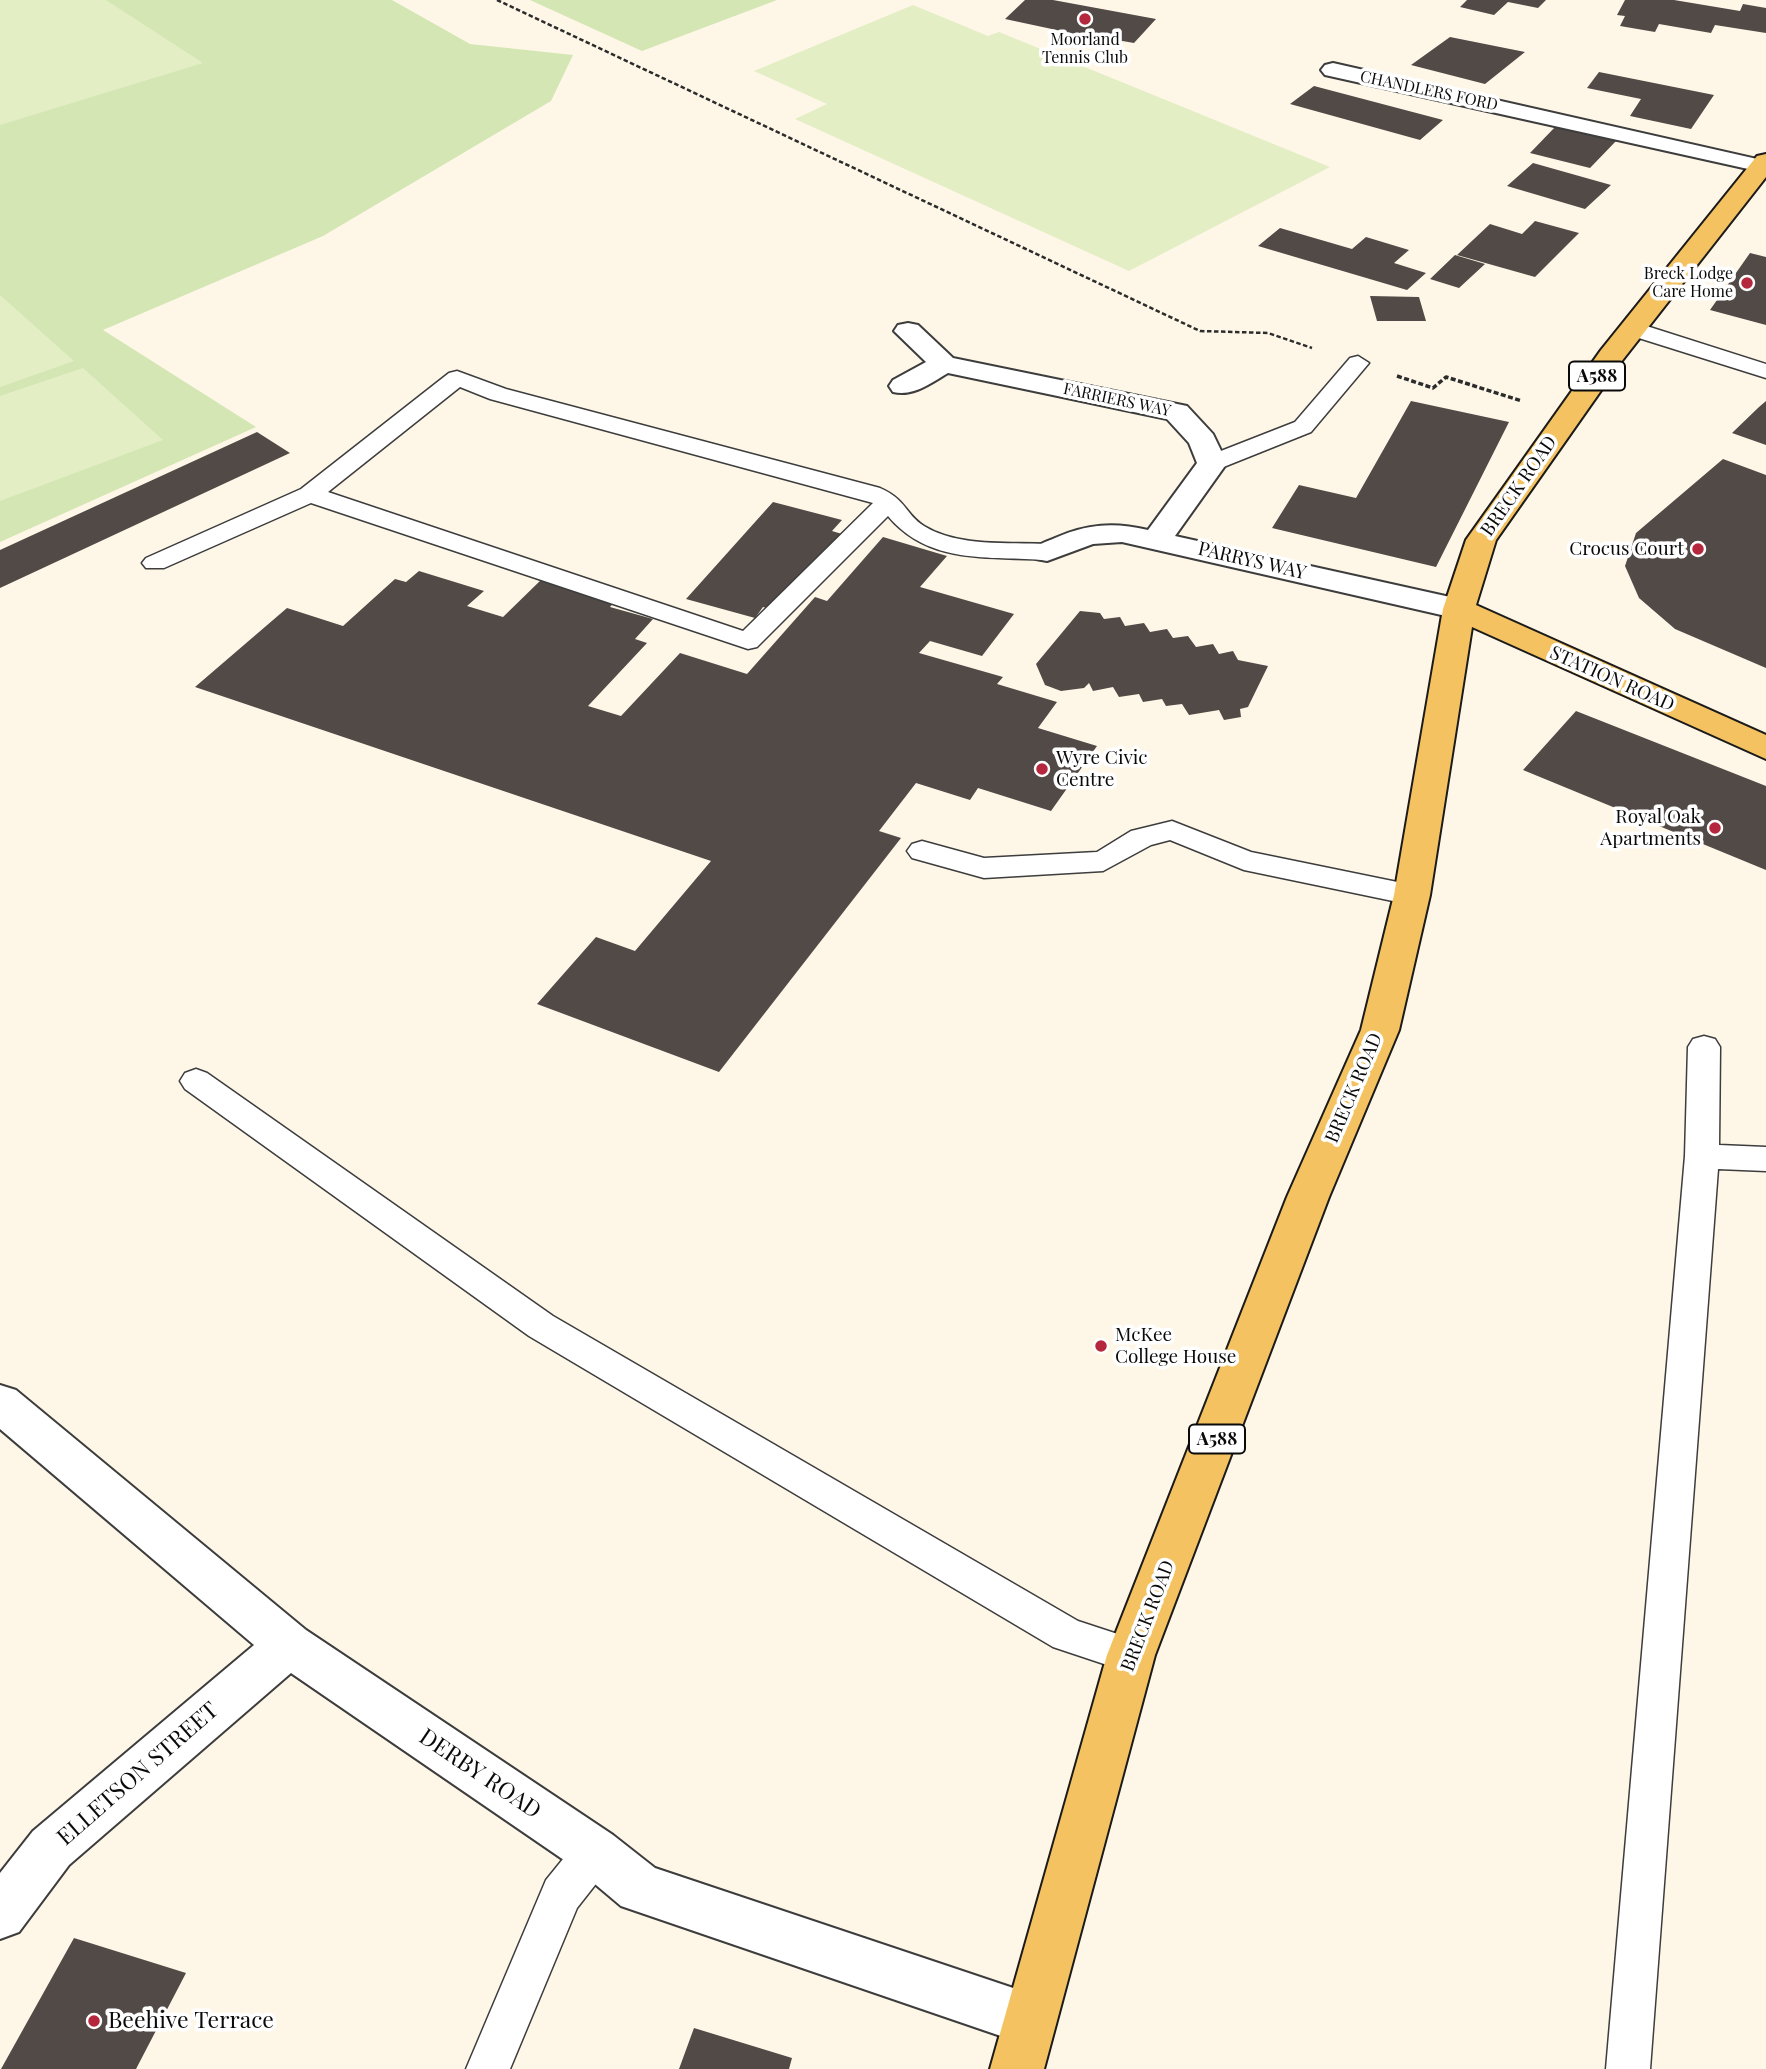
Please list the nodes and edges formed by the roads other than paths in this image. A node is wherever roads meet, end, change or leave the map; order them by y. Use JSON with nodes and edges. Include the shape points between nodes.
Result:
{"nodes":[{"id":1,"x":1333,"y":70,"type":"dead end"},
{"id":2,"x":1546,"y":91,"type":"dead end"},
{"id":3,"x":1525,"y":112,"type":"junction"},
{"id":4,"x":1764,"y":164,"type":"edge"},
{"id":5,"x":1634,"y":329,"type":"junction"},
{"id":6,"x":908,"y":331,"type":"dead end"},
{"id":7,"x":1358,"y":363,"type":"road end"},
{"id":8,"x":944,"y":364,"type":"junction"},
{"id":9,"x":1766,"y":371,"type":"edge"},
{"id":10,"x":904,"y":386,"type":"dead end"},
{"id":11,"x":1212,"y":463,"type":"junction"},
{"id":12,"x":310,"y":494,"type":"junction"},
{"id":13,"x":889,"y":500,"type":"junction"},
{"id":14,"x":1157,"y":539,"type":"junction"},
{"id":15,"x":1047,"y":552,"type":"joint"},
{"id":16,"x":155,"y":563,"type":"dead end"},
{"id":17,"x":1459,"y":609,"type":"junction"},
{"id":18,"x":1766,"y":748,"type":"edge"},
{"id":19,"x":922,"y":851,"type":"dead end"},
{"id":20,"x":1412,"y":895,"type":"junction"},
{"id":21,"x":1704,"y":1047,"type":"dead end"},
{"id":22,"x":195,"y":1081,"type":"dead end"},
{"id":23,"x":1702,"y":1156,"type":"junction"},
{"id":24,"x":1766,"y":1160,"type":"edge"},
{"id":25,"x":0,"y":1403,"type":"edge"},
{"id":26,"x":289,"y":1645,"type":"junction"},
{"id":27,"x":1131,"y":1656,"type":"junction"},
{"id":28,"x":594,"y":1852,"type":"junction"},
{"id":29,"x":0,"y":1914,"type":"edge"},
{"id":30,"x":1030,"y":2019,"type":"junction"},
{"id":31,"x":488,"y":2069,"type":"edge"},
{"id":32,"x":1017,"y":2069,"type":"edge"},
{"id":33,"x":1628,"y":2069,"type":"edge"}],
"edges":[{"from":1,"to":3,"type":"street","name":"CHANDLERS FORD"},
{"from":2,"to":3,"type":"street","name":"CHANDLERS FORD"},
{"from":3,"to":4,"type":"street","name":"CHANDLERS FORD","via":[[1643,151]]},
{"from":4,"to":5,"type":"main road","name":"BRECK ROAD","number":"A588"},
{"from":5,"to":9,"type":"lane"},
{"from":5,"to":17,"type":"main road","name":"BRECK ROAD","number":"A588","via":[[1481,540]]},
{"from":6,"to":8,"type":"street"},
{"from":7,"to":11,"type":"lane","via":[[1303,426]]},
{"from":8,"to":10,"type":"street"},
{"from":8,"to":11,"type":"street","name":"FARRIERS WAY","via":[[1177,412],[1203,440]]},
{"from":11,"to":14,"type":"street"},
{"from":12,"to":13,"type":"lane","via":[[457,378],[498,394]]},
{"from":12,"to":13,"type":"lane","via":[[748,641]]},
{"from":12,"to":16,"type":"lane"},
{"from":13,"to":15,"type":"lane","via":[[913,530],[943,545]]},
{"from":14,"to":15,"type":"street","name":"PARRYS WAY","via":[[1122,533],[1088,535]]},
{"from":14,"to":17,"type":"street","name":"PARRYS WAY"},
{"from":17,"to":18,"type":"main road","name":"STATION ROAD"},
{"from":17,"to":20,"type":"main road","name":"BRECK ROAD","number":"A588"},
{"from":19,"to":20,"type":"lane","via":[[984,867],[1103,861],[1141,838],[1172,830],[1244,860]]},
{"from":20,"to":27,"type":"main road","name":"BRECK ROAD","number":"A588","via":[[1380,1030],[1308,1197]]},
{"from":21,"to":23,"type":"lane"},
{"from":22,"to":27,"type":"lane","via":[[541,1326],[1067,1635]]},
{"from":23,"to":24,"type":"lane"},
{"from":23,"to":33,"type":"lane"},
{"from":25,"to":26,"type":"street","name":"DERBY ROAD"},
{"from":26,"to":28,"type":"street","name":"DERBY ROAD"},
{"from":26,"to":29,"type":"street","name":"ELLETSON STREET","via":[[51,1848]]},
{"from":27,"to":30,"type":"main road","name":"BRECK ROAD","number":"A588"},
{"from":28,"to":30,"type":"street","name":"DERBY ROAD","via":[[639,1888]]},
{"from":28,"to":31,"type":"lane","via":[[561,1894]]},
{"from":30,"to":32,"type":"main road","name":"BRECK ROAD","number":"A588"}]}
